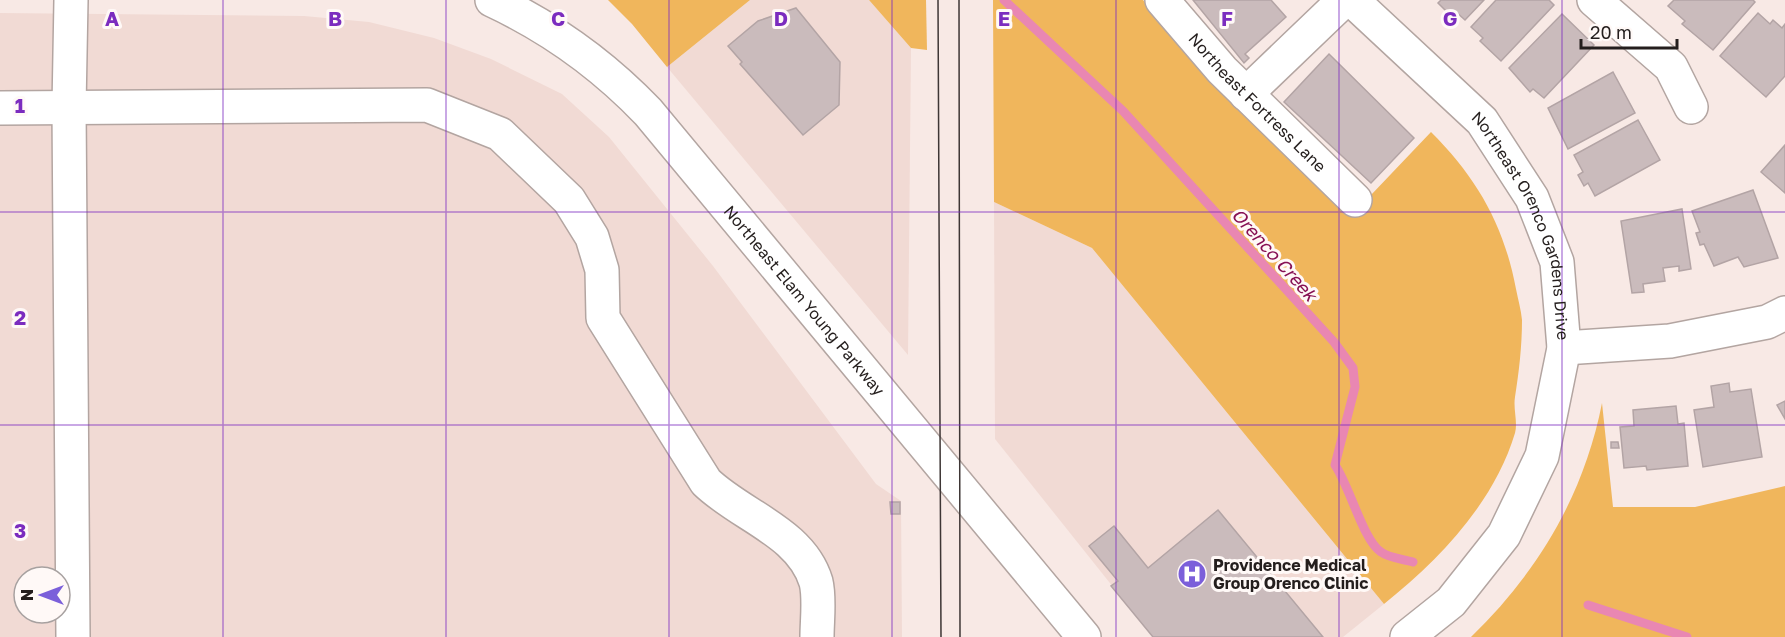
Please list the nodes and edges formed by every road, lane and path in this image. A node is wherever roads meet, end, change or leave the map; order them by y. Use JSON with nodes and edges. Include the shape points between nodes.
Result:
{"nodes":[{"id":1,"x":71,"y":0,"type":"edge"},
{"id":2,"x":492,"y":0,"type":"edge"},
{"id":3,"x":1162,"y":0,"type":"edge"},
{"id":4,"x":1344,"y":0,"type":"edge"},
{"id":5,"x":1352,"y":0,"type":"edge"},
{"id":6,"x":1594,"y":0,"type":"edge"},
{"id":7,"x":1246,"y":94,"type":"junction"},
{"id":8,"x":69,"y":107,"type":"junction"},
{"id":9,"x":1691,"y":107,"type":"dead end"},
{"id":10,"x":0,"y":108,"type":"edge"},
{"id":11,"x":1354,"y":200,"type":"dead end"},
{"id":12,"x":1785,"y":314,"type":"edge"},
{"id":13,"x":1564,"y":348,"type":"junction"},
{"id":14,"x":73,"y":637,"type":"edge"},
{"id":15,"x":817,"y":637,"type":"edge"},
{"id":16,"x":1084,"y":637,"type":"edge"},
{"id":17,"x":1407,"y":637,"type":"edge"}],
"edges":[{"from":1,"to":8,"type":"street"},
{"from":2,"to":16,"type":"street","name":"Northeast Elam Young Parkway","via":[[532,19],[591,57],[648,112]]},
{"from":3,"to":7,"type":"street","name":"Northeast Fortress Lane"},
{"from":4,"to":7,"type":"street"},
{"from":5,"to":13,"type":"street","name":"Northeast Orenco Gardens Drive","via":[[1482,121],[1532,198],[1557,262]]},
{"from":6,"to":9,"type":"street","via":[[1671,67]]},
{"from":7,"to":11,"type":"street","name":"Northeast Fortress Lane"},
{"from":8,"to":10,"type":"street"},
{"from":8,"to":14,"type":"street"},
{"from":8,"to":15,"type":"street","via":[[427,105],[500,134],[569,200],[592,237],[602,270],[603,318],[706,482],[725,500],[770,527],[805,556],[816,584]]},
{"from":12,"to":13,"type":"street","via":[[1767,322],[1670,341]]},
{"from":13,"to":17,"type":"street","name":"Northeast Orenco Gardens Drive","via":[[1542,456],[1504,535],[1451,602]]}]}
